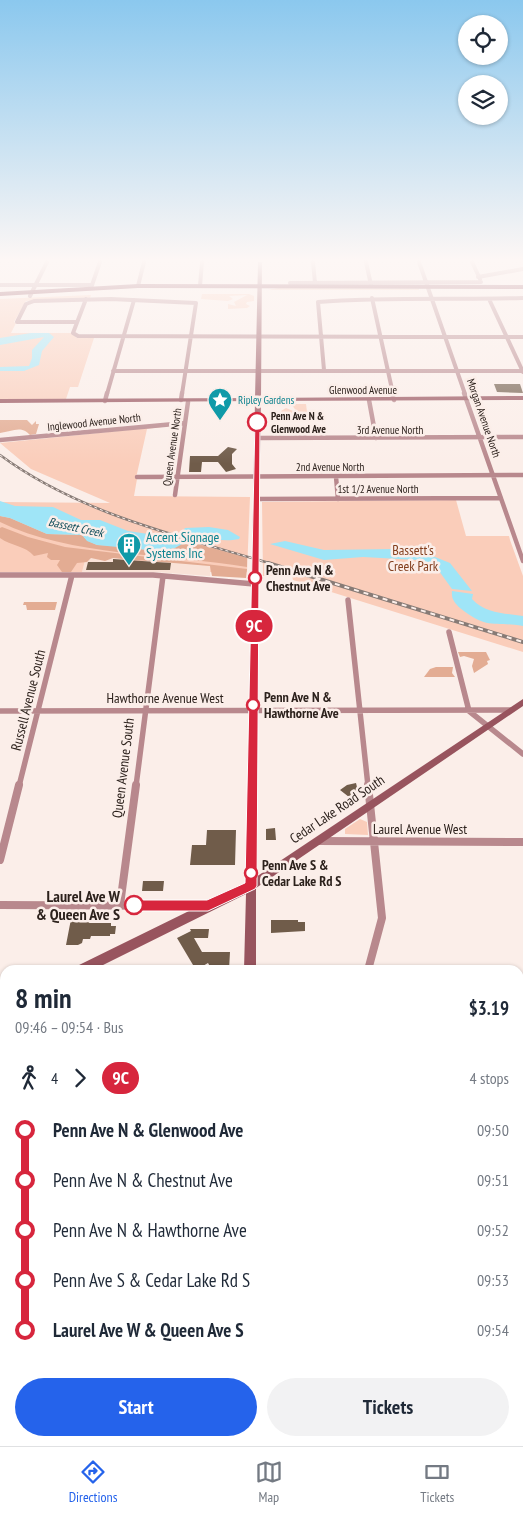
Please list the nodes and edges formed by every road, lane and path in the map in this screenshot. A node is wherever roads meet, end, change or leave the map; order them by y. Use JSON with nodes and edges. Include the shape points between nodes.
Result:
{"nodes":[{"id":1,"x":75,"y":329,"type":"edge"},
{"id":2,"x":125,"y":329,"type":"edge"},
{"id":3,"x":192,"y":329,"type":"edge"},
{"id":4,"x":259,"y":329,"type":"edge"},
{"id":5,"x":320,"y":329,"type":"edge"},
{"id":6,"x":378,"y":329,"type":"edge"},
{"id":7,"x":442,"y":329,"type":"edge"},
{"id":8,"x":503,"y":329,"type":"edge"},
{"id":9,"x":123,"y":337,"type":"junction"},
{"id":10,"x":191,"y":337,"type":"junction"},
{"id":11,"x":259,"y":337,"type":"junction"},
{"id":12,"x":321,"y":337,"type":"junction"},
{"id":13,"x":380,"y":337,"type":"junction"},
{"id":14,"x":445,"y":337,"type":"junction"},
{"id":15,"x":507,"y":337,"type":"junction"},
{"id":16,"x":523,"y":337,"type":"edge"},
{"id":17,"x":185,"y":370,"type":"junction"},
{"id":18,"x":258,"y":370,"type":"junction"},
{"id":19,"x":324,"y":370,"type":"junction"},
{"id":20,"x":388,"y":370,"type":"junction"},
{"id":21,"x":456,"y":370,"type":"junction"},
{"id":22,"x":113,"y":371,"type":"junction"},
{"id":23,"x":523,"y":371,"type":"edge"},
{"id":24,"x":523,"y":398,"type":"edge"},
{"id":25,"x":466,"y":399,"type":"junction"},
{"id":26,"x":369,"y":400,"type":"junction"},
{"id":27,"x":394,"y":400,"type":"junction"},
{"id":28,"x":0,"y":401,"type":"edge"},
{"id":29,"x":105,"y":401,"type":"junction"},
{"id":30,"x":184,"y":401,"type":"junction"},
{"id":31,"x":258,"y":401,"type":"junction"},
{"id":32,"x":185,"y":423,"type":"junction"},
{"id":33,"x":523,"y":437,"type":"edge"},
{"id":34,"x":257,"y":438,"type":"junction"},
{"id":35,"x":376,"y":438,"type":"junction"},
{"id":36,"x":479,"y":438,"type":"junction"},
{"id":37,"x":0,"y":440,"type":"edge"},
{"id":38,"x":523,"y":475,"type":"edge"},
{"id":39,"x":493,"y":476,"type":"junction"},
{"id":40,"x":138,"y":477,"type":"dead end"},
{"id":41,"x":177,"y":477,"type":"junction"},
{"id":42,"x":256,"y":477,"type":"junction"},
{"id":43,"x":336,"y":477,"type":"junction"},
{"id":44,"x":174,"y":495,"type":"dead end"},
{"id":45,"x":501,"y":498,"type":"junction"},
{"id":46,"x":256,"y":499,"type":"junction"},
{"id":47,"x":338,"y":499,"type":"junction"},
{"id":48,"x":523,"y":561,"type":"edge"},
{"id":49,"x":0,"y":575,"type":"edge"},
{"id":50,"x":72,"y":575,"type":"junction"},
{"id":51,"x":163,"y":576,"type":"junction"},
{"id":52,"x":254,"y":581,"type":"junction"},
{"id":53,"x":348,"y":600,"type":"dead end"},
{"id":54,"x":449,"y":632,"type":"dead end"},
{"id":55,"x":523,"y":702,"type":"edge"},
{"id":56,"x":0,"y":710,"type":"edge"},
{"id":57,"x":38,"y":710,"type":"junction"},
{"id":58,"x":145,"y":710,"type":"junction"},
{"id":59,"x":511,"y":710,"type":"junction"},
{"id":60,"x":253,"y":711,"type":"junction"},
{"id":61,"x":469,"y":711,"type":"junction"},
{"id":62,"x":360,"y":712,"type":"junction"},
{"id":63,"x":487,"y":726,"type":"junction"},
{"id":64,"x":523,"y":754,"type":"edge"},
{"id":65,"x":371,"y":804,"type":"junction"},
{"id":66,"x":318,"y":841,"type":"junction"},
{"id":67,"x":375,"y":841,"type":"junction"},
{"id":68,"x":523,"y":842,"type":"edge"},
{"id":69,"x":0,"y":860,"type":"edge"},
{"id":70,"x":251,"y":886,"type":"junction"},
{"id":71,"x":0,"y":905,"type":"edge"},
{"id":72,"x":120,"y":905,"type":"junction"},
{"id":73,"x":208,"y":906,"type":"junction"},
{"id":74,"x":91,"y":965,"type":"edge"},
{"id":75,"x":250,"y":965,"type":"edge"},
{"id":76,"x":369,"y":965,"type":"edge"}],
"edges":[{"from":1,"to":9,"type":"street","via":[[74,335]]},
{"from":2,"to":9,"type":"street"},
{"from":3,"to":10,"type":"street","name":"Queen Avenue North"},
{"from":4,"to":11,"type":"main road"},
{"from":5,"to":12,"type":"street"},
{"from":6,"to":13,"type":"street"},
{"from":7,"to":14,"type":"street","name":"Morgan Avenue North"},
{"from":8,"to":15,"type":"street"},
{"from":9,"to":10,"type":"street"},
{"from":9,"to":22,"type":"street"},
{"from":10,"to":11,"type":"street"},
{"from":10,"to":17,"type":"street","name":"Queen Avenue North"},
{"from":11,"to":12,"type":"street"},
{"from":11,"to":18,"type":"main road"},
{"from":12,"to":13,"type":"street"},
{"from":12,"to":19,"type":"street"},
{"from":13,"to":14,"type":"street"},
{"from":13,"to":20,"type":"street"},
{"from":14,"to":15,"type":"street"},
{"from":14,"to":21,"type":"street","name":"Morgan Avenue North"},
{"from":15,"to":16,"type":"street"},
{"from":15,"to":23,"type":"street"},
{"from":17,"to":18,"type":"street"},
{"from":17,"to":22,"type":"street"},
{"from":17,"to":30,"type":"street","name":"Queen Avenue North"},
{"from":18,"to":19,"type":"street"},
{"from":18,"to":31,"type":"main road"},
{"from":19,"to":20,"type":"street"},
{"from":20,"to":21,"type":"street"},
{"from":20,"to":27,"type":"street"},
{"from":21,"to":23,"type":"street"},
{"from":21,"to":25,"type":"street","name":"Morgan Avenue North"},
{"from":22,"to":29,"type":"street"},
{"from":24,"to":25,"type":"main road","name":"Glenwood Avenue"},
{"from":25,"to":27,"type":"main road","name":"Glenwood Avenue"},
{"from":25,"to":36,"type":"street","name":"Morgan Avenue North"},
{"from":26,"to":27,"type":"main road","name":"Glenwood Avenue"},
{"from":26,"to":31,"type":"main road","name":"Glenwood Avenue"},
{"from":26,"to":35,"type":"street"},
{"from":28,"to":29,"type":"main road","name":"Glenwood Avenue"},
{"from":29,"to":30,"type":"main road","name":"Glenwood Avenue"},
{"from":30,"to":31,"type":"main road","name":"Glenwood Avenue"},
{"from":30,"to":32,"type":"street","name":"Queen Avenue North"},
{"from":31,"to":34,"type":"main road"},
{"from":32,"to":37,"type":"street","name":"Inglewood Avenue North"},
{"from":32,"to":41,"type":"street","name":"Queen Avenue North"},
{"from":33,"to":36,"type":"street","name":"3rd Avenue North"},
{"from":34,"to":35,"type":"street","name":"3rd Avenue North"},
{"from":34,"to":42,"type":"main road"},
{"from":35,"to":36,"type":"street","name":"3rd Avenue North"},
{"from":36,"to":39,"type":"street","name":"Morgan Avenue North"},
{"from":38,"to":39,"type":"street","name":"2nd Avenue North"},
{"from":39,"to":43,"type":"street","name":"2nd Avenue North"},
{"from":39,"to":45,"type":"street","name":"Morgan Avenue North"},
{"from":40,"to":41,"type":"street","name":"2nd Avenue North"},
{"from":41,"to":42,"type":"street","name":"2nd Avenue North"},
{"from":41,"to":44,"type":"street","name":"Queen Avenue North"},
{"from":42,"to":43,"type":"street","name":"2nd Avenue North"},
{"from":42,"to":46,"type":"main road"},
{"from":43,"to":47,"type":"street"},
{"from":45,"to":47,"type":"street","name":"1st 1/2 Avenue North"},
{"from":45,"to":48,"type":"street","name":"Morgan Avenue North"},
{"from":46,"to":47,"type":"street","name":"1st 1/2 Avenue North"},
{"from":46,"to":52,"type":"main road","bridge":true},
{"from":49,"to":50,"type":"street"},
{"from":50,"to":51,"type":"street"},
{"from":50,"to":57,"type":"street","name":"Russell Avenue South"},
{"from":51,"to":52,"type":"street"},
{"from":51,"to":58,"type":"street","name":"Queen Avenue South"},
{"from":52,"to":60,"type":"main road"},
{"from":53,"to":62,"type":"street"},
{"from":54,"to":61,"type":"street"},
{"from":55,"to":59,"type":"main road","name":"Cedar Lake Road South"},
{"from":56,"to":57,"type":"street","name":"Hawthorne Avenue West"},
{"from":57,"to":58,"type":"street","name":"Hawthorne Avenue West"},
{"from":57,"to":69,"type":"street","name":"Russell Avenue South"},
{"from":58,"to":60,"type":"street","name":"Hawthorne Avenue West"},
{"from":58,"to":72,"type":"street","name":"Queen Avenue South"},
{"from":59,"to":61,"type":"street","name":"Hawthorne Avenue West"},
{"from":59,"to":63,"type":"main road","name":"Cedar Lake Road South"},
{"from":60,"to":62,"type":"street","name":"Hawthorne Avenue West"},
{"from":60,"to":70,"type":"main road"},
{"from":61,"to":62,"type":"street","name":"Hawthorne Avenue West"},
{"from":61,"to":63,"type":"street"},
{"from":62,"to":65,"type":"street"},
{"from":63,"to":64,"type":"street"},
{"from":63,"to":65,"type":"main road","name":"Cedar Lake Road South"},
{"from":65,"to":66,"type":"main road","name":"Cedar Lake Road South"},
{"from":65,"to":67,"type":"street"},
{"from":66,"to":67,"type":"street","name":"Laurel Avenue West"},
{"from":66,"to":70,"type":"main road","name":"Cedar Lake Road South"},
{"from":67,"to":68,"type":"street","name":"Laurel Avenue West"},
{"from":67,"to":76,"type":"street","via":[[382,918]]},
{"from":70,"to":73,"type":"street","name":"Cedar Lake Road South"},
{"from":70,"to":75,"type":"main road"},
{"from":71,"to":72,"type":"street"},
{"from":72,"to":73,"type":"street"},
{"from":73,"to":74,"type":"main road","name":"Cedar Lake Road South"}]}
